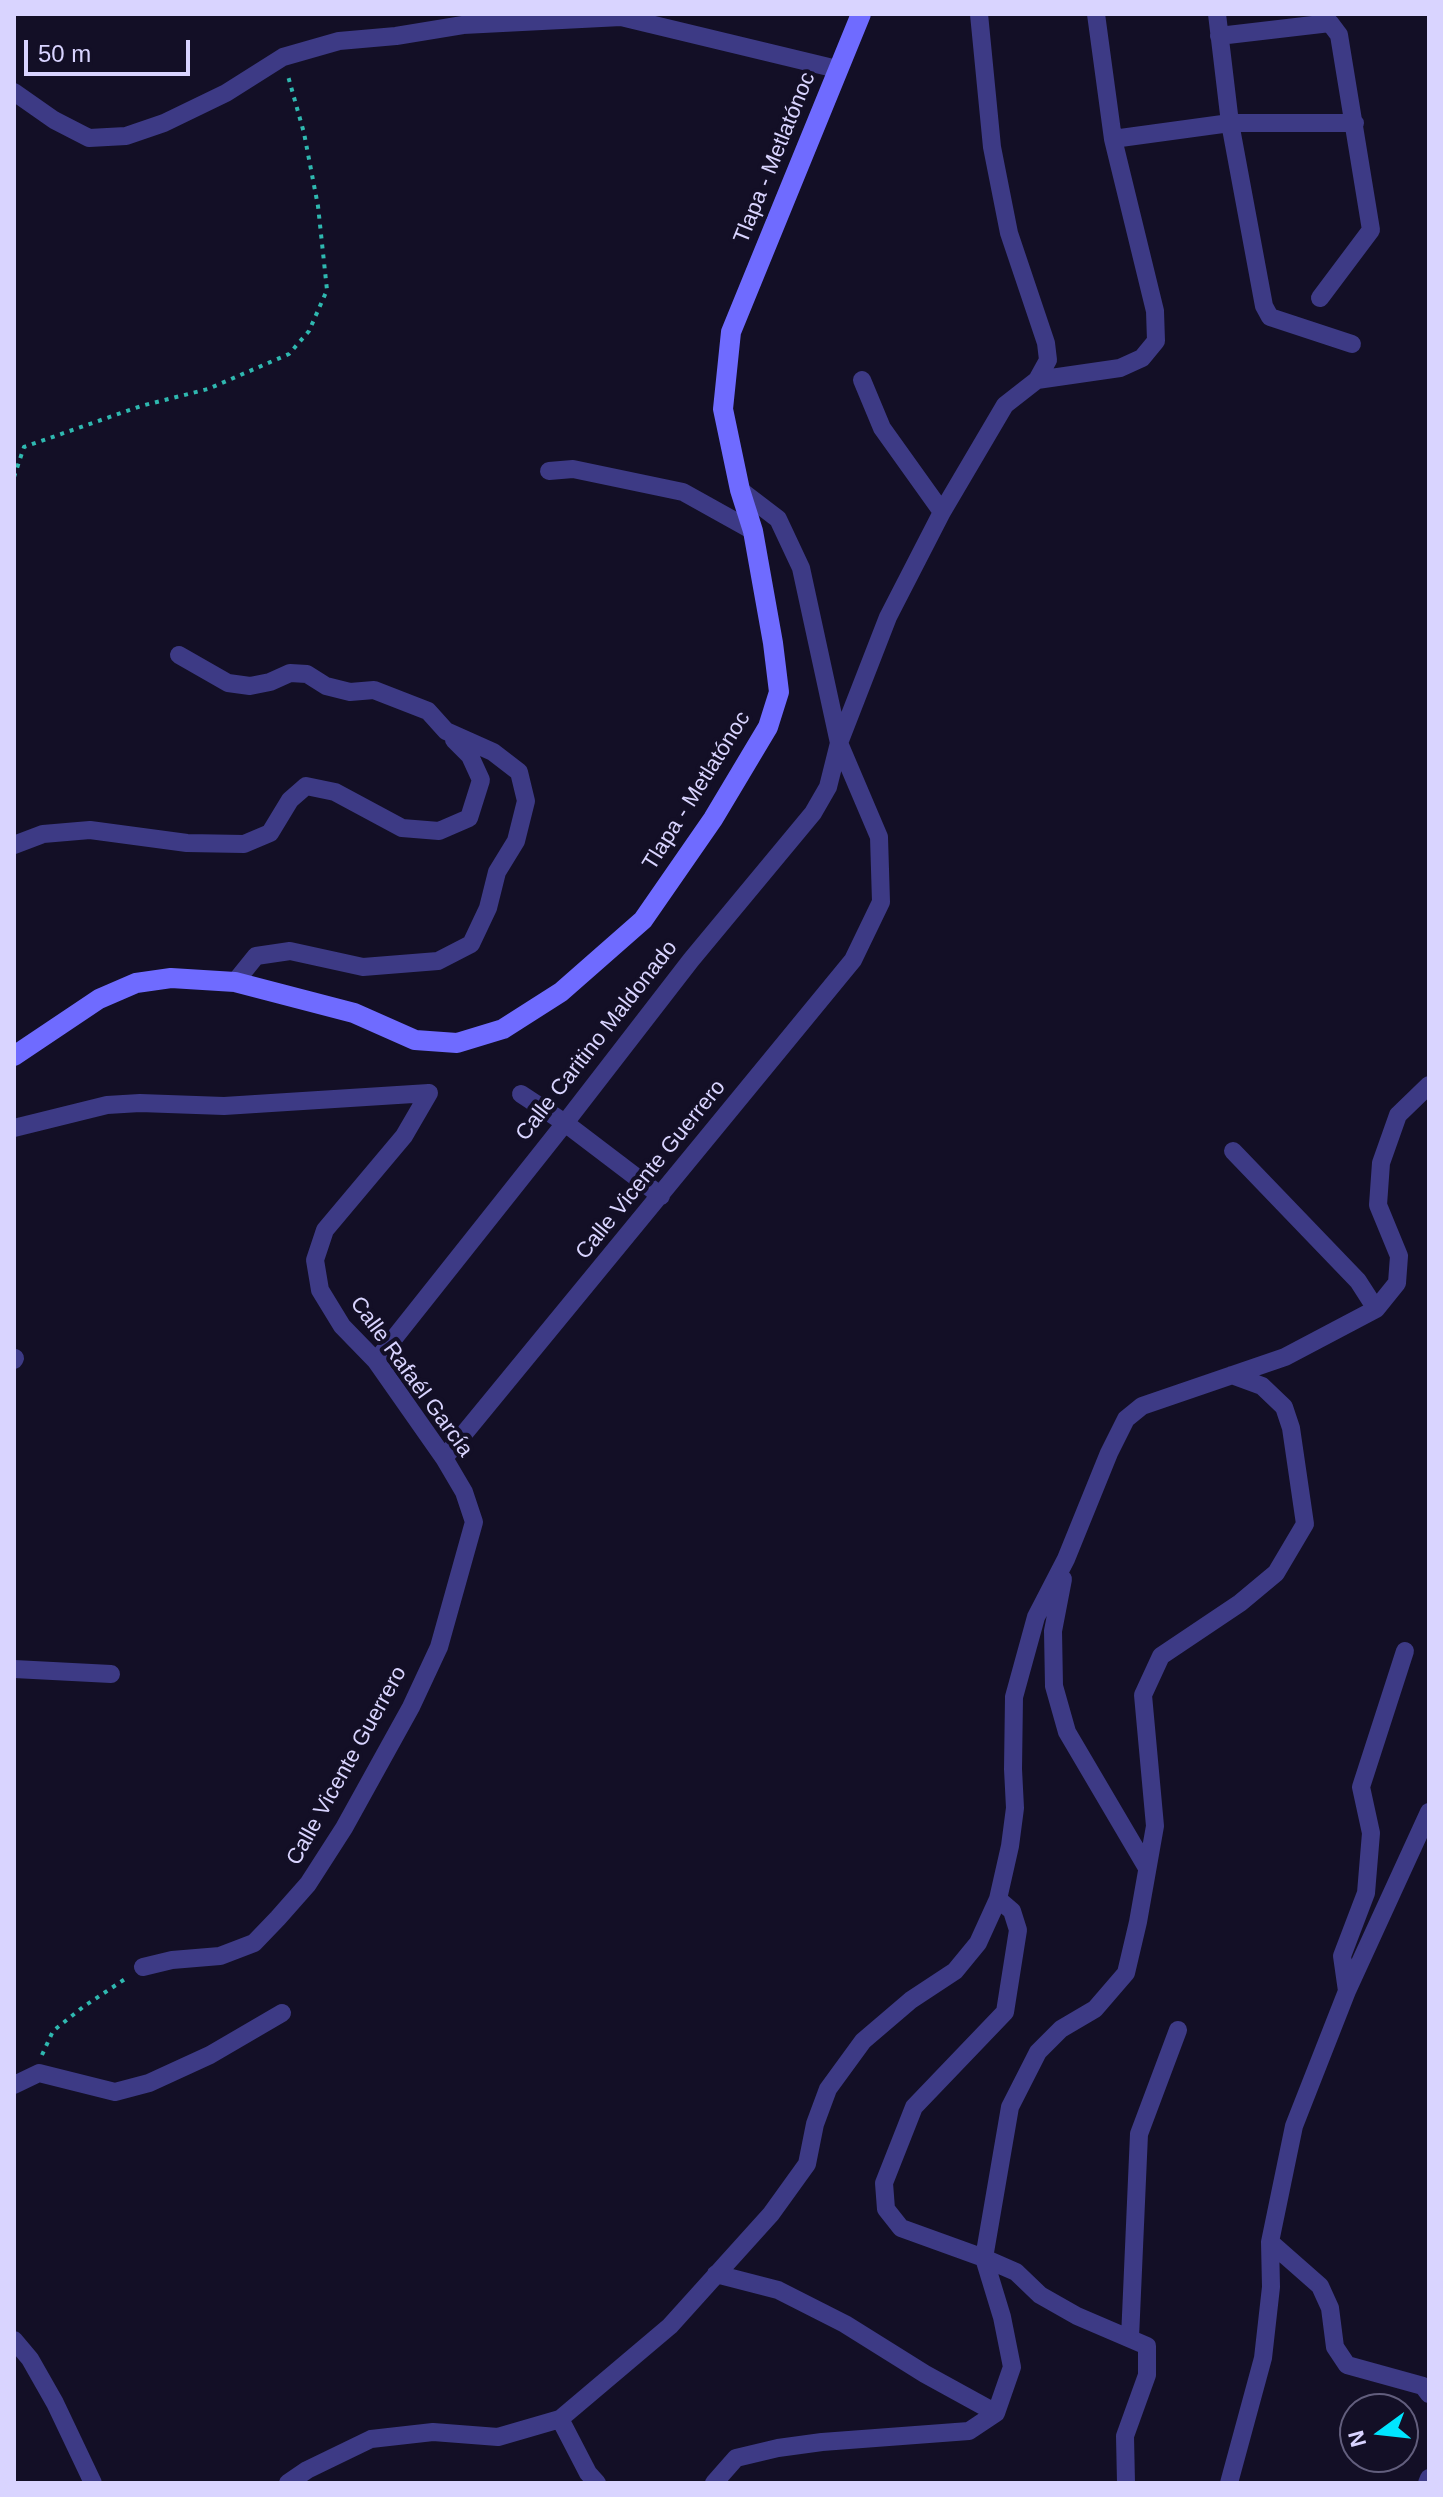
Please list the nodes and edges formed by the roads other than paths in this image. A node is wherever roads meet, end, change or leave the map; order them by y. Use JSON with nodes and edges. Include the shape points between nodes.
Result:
{"nodes":[{"id":1,"x":658,"y":14,"type":"edge"},
{"id":2,"x":861,"y":14,"type":"edge"},
{"id":3,"x":979,"y":14,"type":"edge"},
{"id":4,"x":1096,"y":14,"type":"edge"},
{"id":5,"x":1217,"y":14,"type":"edge"},
{"id":6,"x":686,"y":32,"type":"junction"},
{"id":7,"x":1219,"y":36,"type":"junction"},
{"id":8,"x":837,"y":69,"type":"junction"},
{"id":9,"x":14,"y":92,"type":"edge"},
{"id":10,"x":1230,"y":123,"type":"junction"},
{"id":11,"x":1355,"y":123,"type":"junction"},
{"id":12,"x":1113,"y":139,"type":"junction"},
{"id":13,"x":1320,"y":298,"type":"dead end"},
{"id":14,"x":1352,"y":344,"type":"dead end"},
{"id":15,"x":862,"y":380,"type":"dead end"},
{"id":16,"x":1037,"y":380,"type":"junction"},
{"id":17,"x":549,"y":471,"type":"dead end"},
{"id":18,"x":740,"y":490,"type":"junction"},
{"id":19,"x":942,"y":512,"type":"junction"},
{"id":20,"x":753,"y":531,"type":"junction"},
{"id":21,"x":179,"y":655,"type":"dead end"},
{"id":22,"x":446,"y":731,"type":"junction"},
{"id":23,"x":839,"y":743,"type":"junction"},
{"id":24,"x":14,"y":845,"type":"edge"},
{"id":25,"x":235,"y":982,"type":"junction"},
{"id":26,"x":14,"y":1056,"type":"edge"},
{"id":27,"x":1429,"y":1085,"type":"edge"},
{"id":28,"x":521,"y":1094,"type":"dead end"},
{"id":29,"x":565,"y":1123,"type":"junction"},
{"id":30,"x":14,"y":1128,"type":"edge"},
{"id":31,"x":1233,"y":1151,"type":"dead end"},
{"id":32,"x":661,"y":1196,"type":"junction"},
{"id":33,"x":1376,"y":1309,"type":"junction"},
{"id":34,"x":376,"y":1361,"type":"junction"},
{"id":35,"x":1232,"y":1375,"type":"junction"},
{"id":36,"x":444,"y":1458,"type":"junction"},
{"id":37,"x":474,"y":1522,"type":"joint"},
{"id":38,"x":1066,"y":1559,"type":"junction"},
{"id":39,"x":1405,"y":1651,"type":"dead end"},
{"id":40,"x":14,"y":1669,"type":"edge"},
{"id":41,"x":111,"y":1674,"type":"dead end"},
{"id":42,"x":1429,"y":1812,"type":"edge"},
{"id":43,"x":1147,"y":1868,"type":"junction"},
{"id":44,"x":998,"y":1899,"type":"junction"},
{"id":45,"x":143,"y":1967,"type":"road end"},
{"id":46,"x":1347,"y":1991,"type":"junction"},
{"id":47,"x":282,"y":2013,"type":"dead end"},
{"id":48,"x":1178,"y":2030,"type":"dead end"},
{"id":49,"x":14,"y":2085,"type":"edge"},
{"id":50,"x":1270,"y":2242,"type":"junction"},
{"id":51,"x":984,"y":2258,"type":"junction"},
{"id":52,"x":716,"y":2274,"type":"junction"},
{"id":53,"x":1130,"y":2338,"type":"junction"},
{"id":54,"x":14,"y":2340,"type":"edge"},
{"id":55,"x":1427,"y":2388,"type":"edge"},
{"id":56,"x":996,"y":2413,"type":"junction"},
{"id":57,"x":560,"y":2419,"type":"junction"},
{"id":58,"x":736,"y":2458,"type":"junction"},
{"id":59,"x":93,"y":2483,"type":"edge"},
{"id":60,"x":288,"y":2483,"type":"edge"},
{"id":61,"x":597,"y":2483,"type":"edge"},
{"id":62,"x":714,"y":2483,"type":"edge"},
{"id":63,"x":730,"y":2483,"type":"edge"},
{"id":64,"x":1126,"y":2483,"type":"edge"},
{"id":65,"x":1229,"y":2483,"type":"edge"}],
"edges":[{"from":1,"to":6,"type":"street"},
{"from":2,"to":8,"type":"main road","name":"Tlapa - Metlatónoc"},
{"from":3,"to":16,"type":"street","via":[[992,147],[1009,233],[1046,343],[1048,360]]},
{"from":4,"to":12,"type":"street"},
{"from":5,"to":7,"type":"street"},
{"from":6,"to":8,"type":"street"},
{"from":6,"to":9,"type":"street","via":[[621,17],[463,25],[339,41],[283,57],[226,93],[126,136],[89,138]]},
{"from":7,"to":10,"type":"street"},
{"from":7,"to":11,"type":"street","via":[[1330,23],[1339,35]]},
{"from":8,"to":18,"type":"main road","name":"Tlapa - Metlatónoc","via":[[731,332],[723,409]]},
{"from":10,"to":11,"type":"street"},
{"from":10,"to":12,"type":"street"},
{"from":10,"to":14,"type":"street","via":[[1270,317]]},
{"from":11,"to":13,"type":"street","via":[[1371,230]]},
{"from":12,"to":16,"type":"street","via":[[1155,311],[1156,341],[1142,358],[1120,368]]},
{"from":15,"to":19,"type":"street","via":[[882,428]]},
{"from":16,"to":19,"type":"street","name":"Calle Caritino Maldonado","via":[[1005,405]]},
{"from":17,"to":20,"type":"street","via":[[573,469],[683,492]]},
{"from":18,"to":20,"type":"main road","name":"Tlapa - Metlatónoc"},
{"from":18,"to":23,"type":"street","via":[[778,519],[801,568]]},
{"from":19,"to":23,"type":"street","name":"Calle Caritino Maldonado","via":[[888,617]]},
{"from":20,"to":25,"type":"main road","name":"Tlapa - Metlatónoc","via":[[779,692],[768,727],[643,920],[561,992],[503,1029],[457,1043],[415,1040],[354,1013]]},
{"from":21,"to":22,"type":"street","via":[[228,683],[250,686],[290,673],[307,674],[350,692],[374,690],[428,711]]},
{"from":22,"to":24,"type":"street","via":[[470,756],[481,780],[469,818],[439,831],[402,828],[335,792],[306,786],[290,800],[270,833],[244,844],[187,843],[90,830],[43,834]]},
{"from":22,"to":25,"type":"street","via":[[493,752],[519,772],[526,801],[516,841],[497,872],[471,944],[438,961],[363,967],[290,951],[256,956]]},
{"from":23,"to":29,"type":"street","name":"Calle Caritino Maldonado","via":[[828,787],[813,813]]},
{"from":23,"to":32,"type":"street","name":"Calle Vicente Guerrero","via":[[879,837],[881,902],[853,960]]},
{"from":25,"to":26,"type":"main road","name":"Tlapa - Metlatónoc","via":[[171,978],[136,983],[99,999]]},
{"from":27,"to":33,"type":"street","via":[[1398,1115],[1381,1163],[1378,1205],[1399,1256],[1397,1283]]},
{"from":28,"to":29,"type":"street"},
{"from":29,"to":32,"type":"street"},
{"from":29,"to":34,"type":"street","name":"Calle Caritino Maldonado"},
{"from":30,"to":34,"type":"street","name":"Calle Rafaél García","via":[[107,1105],[224,1106],[429,1093],[404,1136],[325,1230],[315,1260],[320,1290],[342,1326]]},
{"from":31,"to":33,"type":"street","via":[[1358,1281]]},
{"from":32,"to":36,"type":"street","name":"Calle Vicente Guerrero"},
{"from":33,"to":35,"type":"street","via":[[1285,1357]]},
{"from":34,"to":36,"type":"street","name":"Calle Rafaél García"},
{"from":35,"to":38,"type":"street","via":[[1142,1406],[1126,1419]]},
{"from":35,"to":43,"type":"street","via":[[1262,1386],[1284,1407],[1305,1524],[1276,1573],[1161,1656],[1143,1695],[1155,1826]]},
{"from":36,"to":37,"type":"street","name":"Calle Rafaél García"},
{"from":37,"to":45,"type":"street","name":"Calle Vicente Guerrero","via":[[439,1647],[396,1734],[308,1884],[254,1943],[220,1956]]},
{"from":38,"to":43,"type":"street","via":[[1053,1631],[1054,1686],[1067,1732]]},
{"from":38,"to":44,"type":"street","via":[[1036,1617],[1014,1697],[1015,1808]]},
{"from":39,"to":46,"type":"street","via":[[1361,1787],[1371,1833],[1366,1893],[1342,1956]]},
{"from":40,"to":41,"type":"street"},
{"from":42,"to":46,"type":"street"},
{"from":43,"to":51,"type":"street","via":[[1126,1973],[1095,2009],[1061,2029],[1038,2052],[1010,2107]]},
{"from":44,"to":51,"type":"street","via":[[1012,1911],[1018,1930],[1005,2012],[914,2107],[884,2183],[886,2209],[901,2228]]},
{"from":44,"to":52,"type":"street","via":[[978,1943],[955,1971],[863,2041],[828,2089],[807,2164],[771,2214]]},
{"from":46,"to":50,"type":"street","via":[[1294,2126]]},
{"from":47,"to":49,"type":"street","via":[[149,2083],[115,2092],[39,2073]]},
{"from":48,"to":53,"type":"street","via":[[1139,2134]]},
{"from":50,"to":55,"type":"street","via":[[1320,2286],[1330,2308],[1335,2347],[1347,2365]]},
{"from":50,"to":65,"type":"street","via":[[1263,2358]]},
{"from":51,"to":53,"type":"street","via":[[1016,2272],[1040,2295],[1077,2316]]},
{"from":51,"to":56,"type":"street","via":[[1012,2367]]},
{"from":52,"to":56,"type":"street","via":[[778,2290]]},
{"from":52,"to":57,"type":"street","via":[[670,2326]]},
{"from":53,"to":64,"type":"street","via":[[1147,2346],[1147,2375],[1125,2436]]},
{"from":54,"to":59,"type":"street","via":[[55,2403]]},
{"from":56,"to":58,"type":"street","via":[[969,2431],[822,2442]]},
{"from":57,"to":60,"type":"street","via":[[498,2437],[433,2432],[371,2439]]},
{"from":57,"to":61,"type":"street"},
{"from":58,"to":62,"type":"street"},
{"from":58,"to":63,"type":"street"}]}
